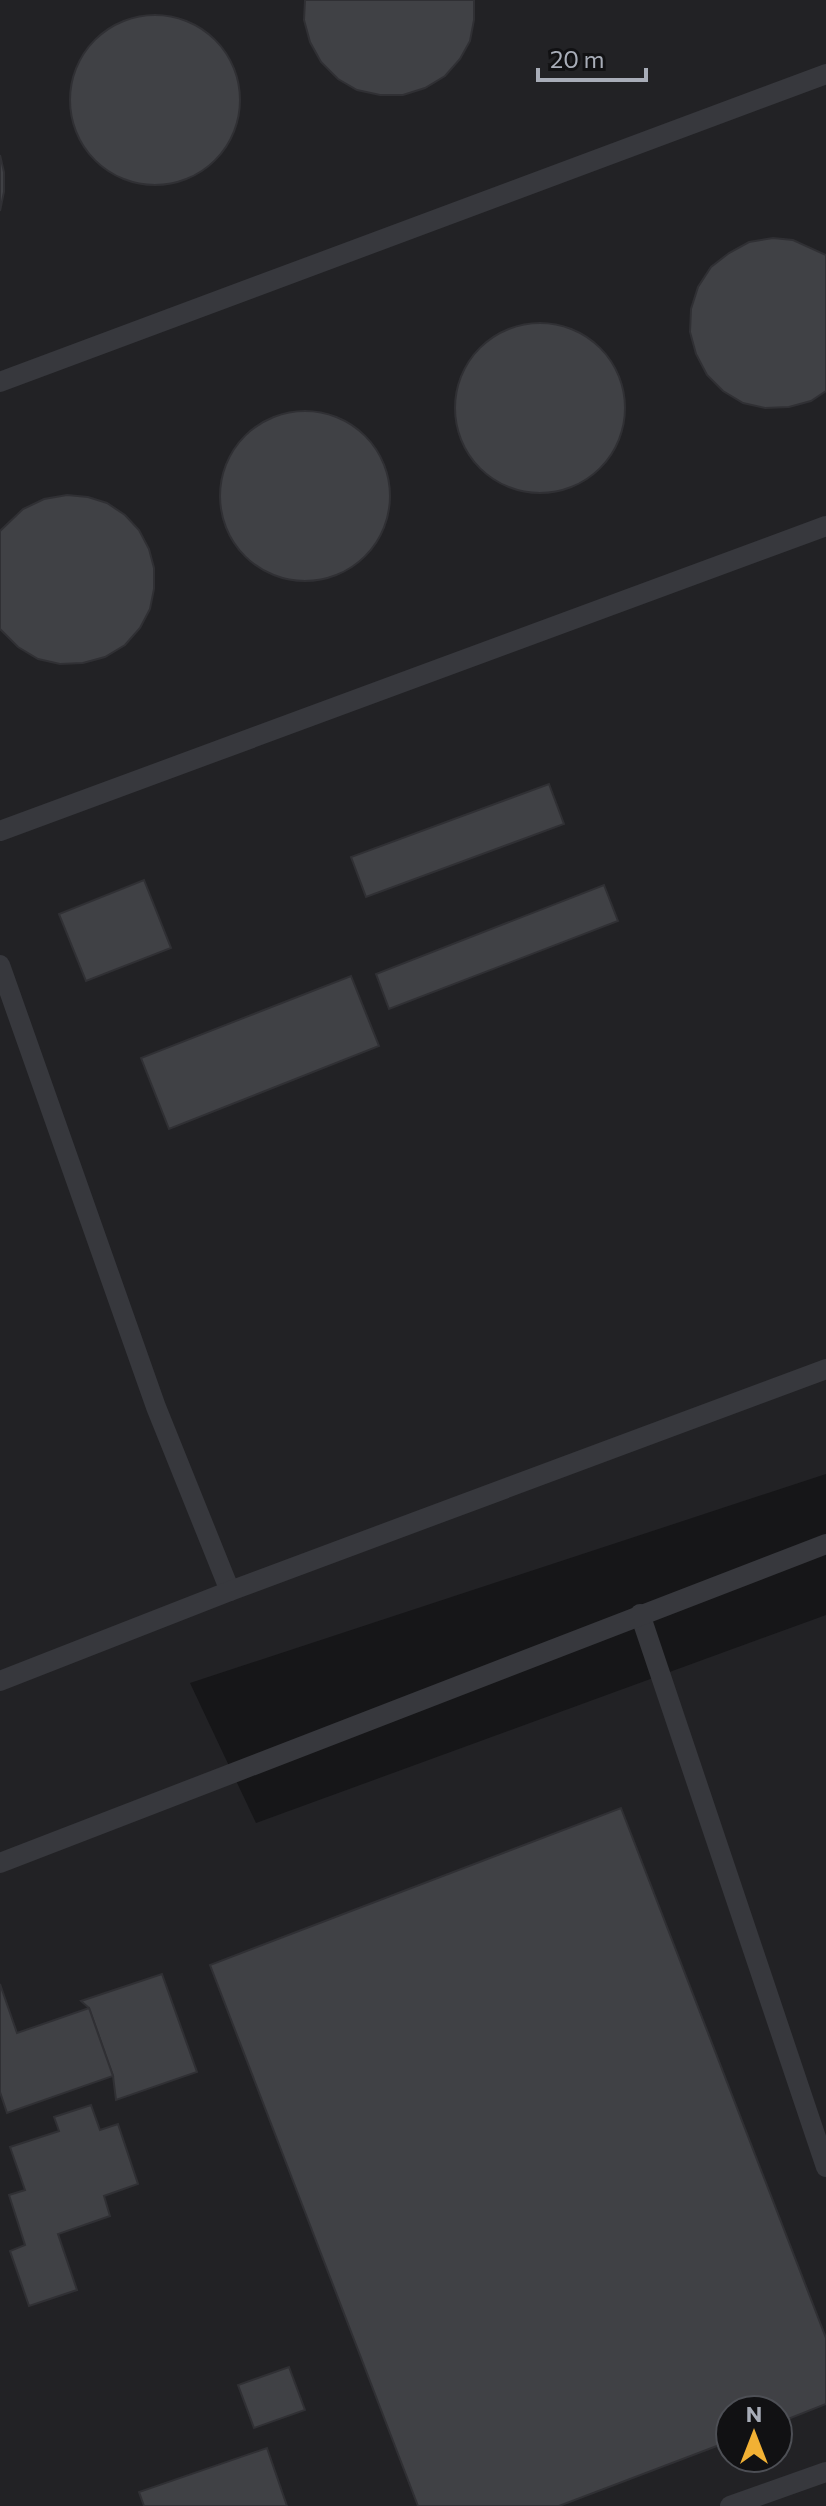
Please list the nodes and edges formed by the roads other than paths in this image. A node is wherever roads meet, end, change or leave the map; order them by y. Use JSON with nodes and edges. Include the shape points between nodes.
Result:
{"nodes":[{"id":1,"x":826,"y":74,"type":"edge"},
{"id":2,"x":0,"y":382,"type":"edge"},
{"id":3,"x":826,"y":526,"type":"edge"},
{"id":4,"x":0,"y":831,"type":"edge"},
{"id":5,"x":0,"y":965,"type":"edge"},
{"id":6,"x":826,"y":1369,"type":"edge"},
{"id":7,"x":826,"y":1544,"type":"edge"},
{"id":8,"x":230,"y":1591,"type":"junction"},
{"id":9,"x":640,"y":1614,"type":"junction"},
{"id":10,"x":0,"y":1681,"type":"edge"},
{"id":11,"x":0,"y":1863,"type":"edge"},
{"id":12,"x":826,"y":2167,"type":"edge"},
{"id":13,"x":826,"y":2472,"type":"edge"},
{"id":14,"x":730,"y":2506,"type":"edge"}],
"edges":[{"from":1,"to":2,"type":"lane"},
{"from":3,"to":4,"type":"lane"},
{"from":5,"to":8,"type":"lane","via":[[156,1407]]},
{"from":6,"to":8,"type":"lane"},
{"from":7,"to":9,"type":"lane"},
{"from":8,"to":10,"type":"lane"},
{"from":9,"to":11,"type":"lane"},
{"from":9,"to":12,"type":"lane"},
{"from":13,"to":14,"type":"lane"}]}
